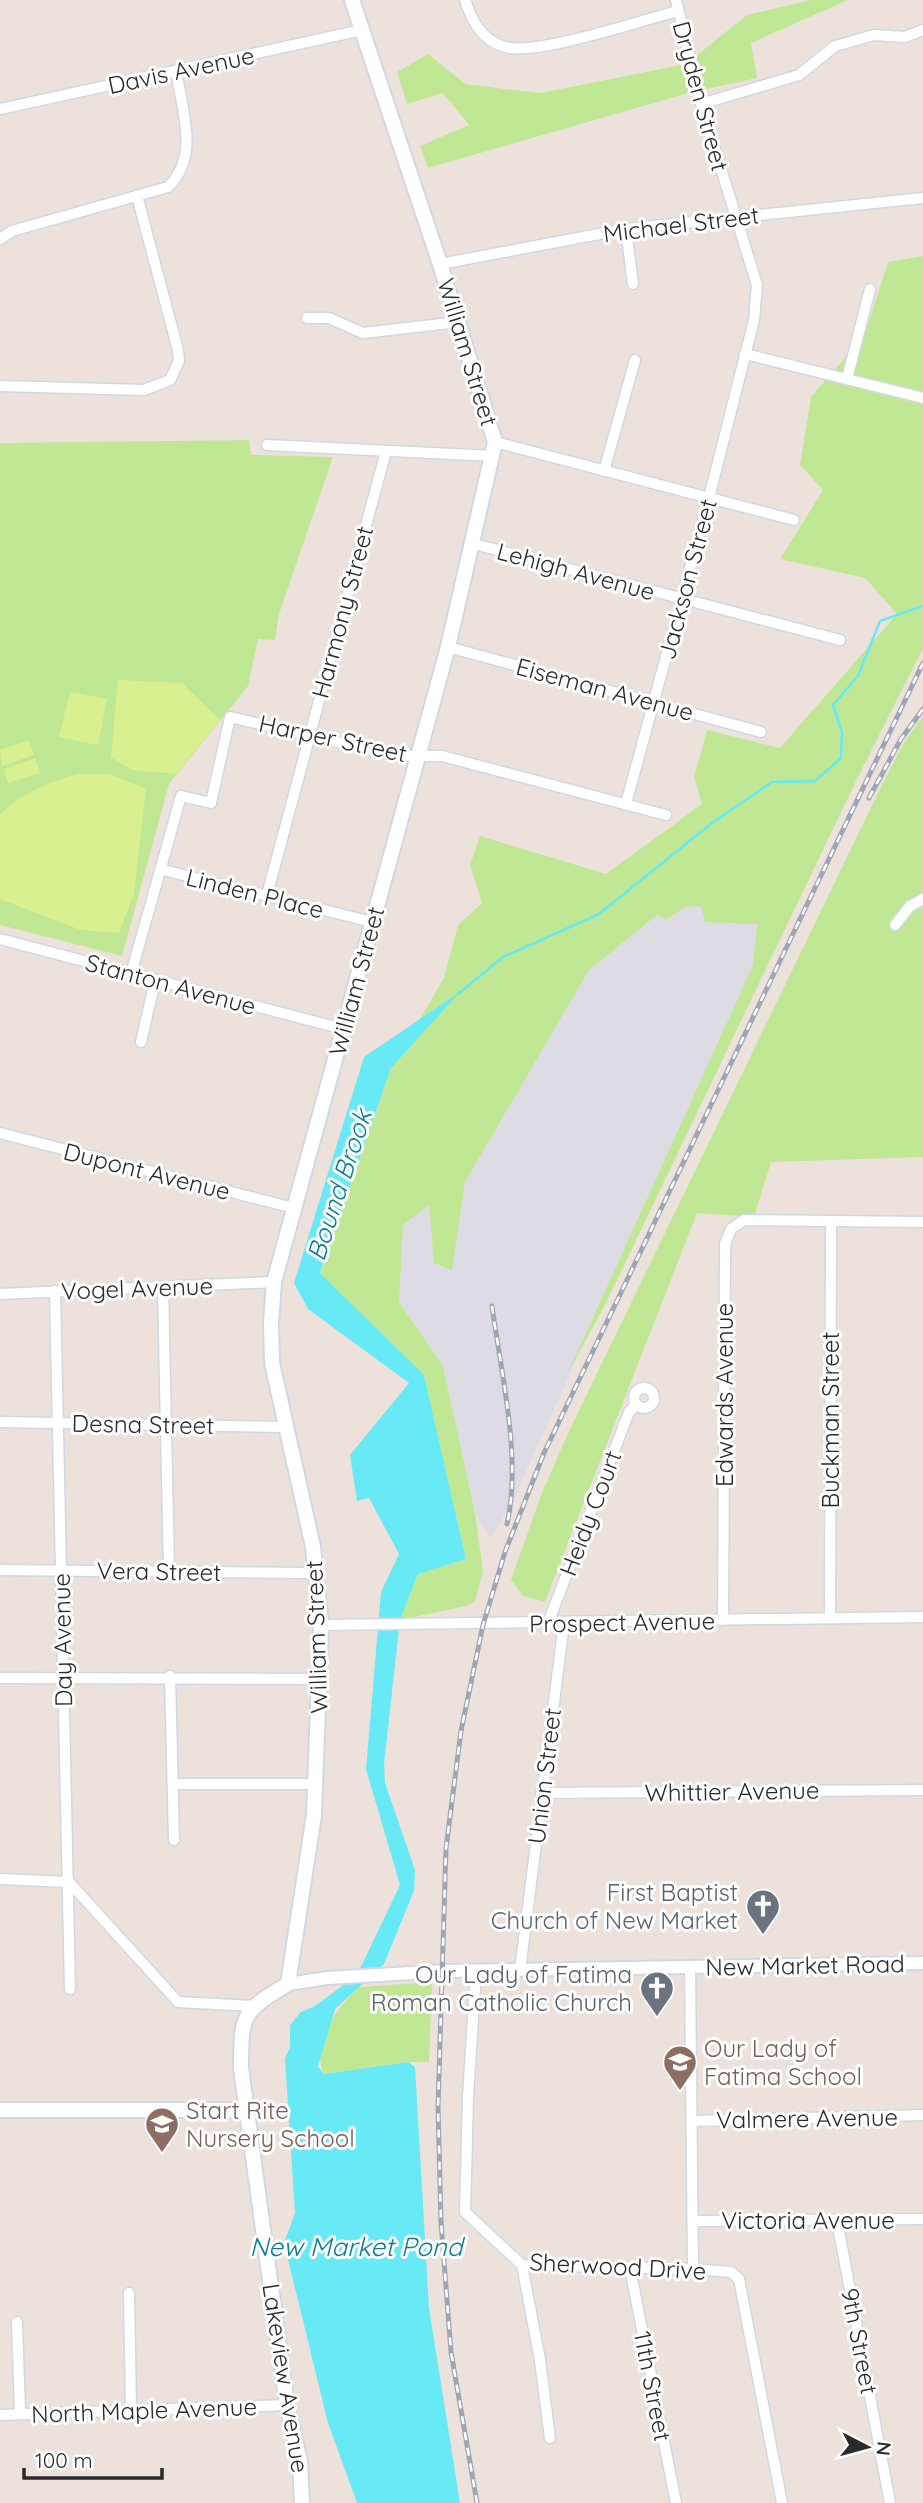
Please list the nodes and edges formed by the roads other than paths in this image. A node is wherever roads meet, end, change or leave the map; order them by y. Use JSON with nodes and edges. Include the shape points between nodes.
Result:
{"nodes":[{"id":1,"x":352,"y":0,"type":"edge"},
{"id":2,"x":465,"y":0,"type":"edge"},
{"id":3,"x":676,"y":0,"type":"edge"},
{"id":4,"x":678,"y":11,"type":"junction"},
{"id":5,"x":362,"y":30,"type":"junction"},
{"id":6,"x":923,"y":30,"type":"edge"},
{"id":7,"x":176,"y":71,"type":"junction"},
{"id":8,"x":701,"y":104,"type":"junction"},
{"id":9,"x":0,"y":109,"type":"edge"},
{"id":10,"x":136,"y":196,"type":"junction"},
{"id":11,"x":923,"y":198,"type":"edge"},
{"id":12,"x":734,"y":216,"type":"junction"},
{"id":13,"x":626,"y":229,"type":"junction"},
{"id":14,"x":0,"y":239,"type":"edge"},
{"id":15,"x":440,"y":264,"type":"junction"},
{"id":16,"x":633,"y":284,"type":"dead end"},
{"id":17,"x":870,"y":289,"type":"dead end"},
{"id":18,"x":307,"y":318,"type":"dead end"},
{"id":19,"x":459,"y":322,"type":"junction"},
{"id":20,"x":745,"y":354,"type":"junction"},
{"id":21,"x":635,"y":360,"type":"dead end"},
{"id":22,"x":847,"y":379,"type":"junction"},
{"id":23,"x":0,"y":386,"type":"edge"},
{"id":24,"x":923,"y":398,"type":"edge"},
{"id":25,"x":267,"y":445,"type":"dead end"},
{"id":26,"x":495,"y":449,"type":"junction"},
{"id":27,"x":386,"y":451,"type":"junction"},
{"id":28,"x":604,"y":471,"type":"junction"},
{"id":29,"x":709,"y":498,"type":"junction"},
{"id":30,"x":794,"y":520,"type":"dead end"},
{"id":31,"x":474,"y":544,"type":"junction"},
{"id":32,"x":682,"y":599,"type":"junction"},
{"id":33,"x":840,"y":640,"type":"dead end"},
{"id":34,"x":449,"y":647,"type":"junction"},
{"id":35,"x":652,"y":702,"type":"junction"},
{"id":36,"x":761,"y":732,"type":"dead end"},
{"id":37,"x":309,"y":733,"type":"junction"},
{"id":38,"x":417,"y":756,"type":"junction"},
{"id":39,"x":626,"y":804,"type":"junction"},
{"id":40,"x":666,"y":815,"type":"dead end"},
{"id":41,"x":163,"y":870,"type":"junction"},
{"id":42,"x":267,"y":895,"type":"junction"},
{"id":43,"x":923,"y":899,"type":"edge"},
{"id":44,"x":372,"y":922,"type":"junction"},
{"id":45,"x":895,"y":925,"type":"dead end"},
{"id":46,"x":0,"y":939,"type":"edge"},
{"id":47,"x":131,"y":974,"type":"junction"},
{"id":48,"x":155,"y":981,"type":"junction"},
{"id":49,"x":343,"y":1029,"type":"junction"},
{"id":50,"x":141,"y":1042,"type":"dead end"},
{"id":51,"x":0,"y":1133,"type":"edge"},
{"id":52,"x":294,"y":1208,"type":"junction"},
{"id":53,"x":831,"y":1221,"type":"junction"},
{"id":54,"x":923,"y":1222,"type":"edge"},
{"id":55,"x":274,"y":1282,"type":"junction"},
{"id":56,"x":163,"y":1287,"type":"junction"},
{"id":57,"x":55,"y":1291,"type":"junction"},
{"id":58,"x":0,"y":1294,"type":"edge"},
{"id":59,"x":636,"y":1405,"type":"dead end"},
{"id":60,"x":0,"y":1422,"type":"edge"},
{"id":61,"x":58,"y":1423,"type":"junction"},
{"id":62,"x":164,"y":1424,"type":"junction"},
{"id":63,"x":285,"y":1427,"type":"junction"},
{"id":64,"x":0,"y":1570,"type":"edge"},
{"id":65,"x":60,"y":1570,"type":"junction"},
{"id":66,"x":169,"y":1571,"type":"junction"},
{"id":67,"x":317,"y":1573,"type":"junction"},
{"id":68,"x":923,"y":1617,"type":"edge"},
{"id":69,"x":830,"y":1618,"type":"junction"},
{"id":70,"x":723,"y":1620,"type":"junction"},
{"id":71,"x":548,"y":1623,"type":"junction"},
{"id":72,"x":564,"y":1623,"type":"junction"},
{"id":73,"x":321,"y":1625,"type":"junction"},
{"id":74,"x":170,"y":1676,"type":"junction"},
{"id":75,"x":0,"y":1678,"type":"edge"},
{"id":76,"x":62,"y":1678,"type":"junction"},
{"id":77,"x":320,"y":1679,"type":"junction"},
{"id":78,"x":173,"y":1784,"type":"junction"},
{"id":79,"x":317,"y":1784,"type":"junction"},
{"id":80,"x":923,"y":1790,"type":"edge"},
{"id":81,"x":541,"y":1793,"type":"junction"},
{"id":82,"x":174,"y":1840,"type":"dead end"},
{"id":83,"x":0,"y":1879,"type":"edge"},
{"id":84,"x":69,"y":1882,"type":"junction"},
{"id":85,"x":923,"y":1963,"type":"edge"},
{"id":86,"x":690,"y":1966,"type":"junction"},
{"id":87,"x":520,"y":1970,"type":"junction"},
{"id":88,"x":476,"y":1971,"type":"junction"},
{"id":89,"x":288,"y":1984,"type":"junction"},
{"id":90,"x":70,"y":1989,"type":"dead end"},
{"id":91,"x":253,"y":2006,"type":"junction"},
{"id":92,"x":0,"y":2110,"type":"edge"},
{"id":93,"x":245,"y":2110,"type":"junction"},
{"id":94,"x":923,"y":2115,"type":"edge"},
{"id":95,"x":692,"y":2121,"type":"junction"},
{"id":96,"x":923,"y":2219,"type":"edge"},
{"id":97,"x":693,"y":2221,"type":"junction"},
{"id":98,"x":837,"y":2221,"type":"junction"},
{"id":99,"x":522,"y":2266,"type":"junction"},
{"id":100,"x":630,"y":2268,"type":"junction"},
{"id":101,"x":693,"y":2269,"type":"junction"},
{"id":102,"x":129,"y":2293,"type":"dead end"},
{"id":103,"x":17,"y":2322,"type":"dead end"},
{"id":104,"x":287,"y":2405,"type":"junction"},
{"id":105,"x":131,"y":2410,"type":"junction"},
{"id":106,"x":20,"y":2413,"type":"junction"},
{"id":107,"x":0,"y":2414,"type":"edge"},
{"id":108,"x":550,"y":2438,"type":"dead end"},
{"id":109,"x":302,"y":2503,"type":"edge"},
{"id":110,"x":676,"y":2503,"type":"edge"},
{"id":111,"x":782,"y":2503,"type":"edge"},
{"id":112,"x":890,"y":2503,"type":"edge"}],
"edges":[{"from":1,"to":5,"type":"main road","name":"William Street"},
{"from":2,"to":4,"type":"street","via":[[473,23],[487,38],[506,48],[537,47]]},
{"from":3,"to":4,"type":"street","name":"Dryden Street"},
{"from":4,"to":8,"type":"street","name":"Dryden Street"},
{"from":5,"to":7,"type":"street","name":"Davis Avenue"},
{"from":5,"to":15,"type":"main road","name":"William Street"},
{"from":6,"to":8,"type":"street","via":[[905,37],[874,35],[835,46],[799,75]]},
{"from":7,"to":9,"type":"street","name":"Davis Avenue"},
{"from":7,"to":10,"type":"street","via":[[186,159],[180,176],[168,187]]},
{"from":8,"to":12,"type":"street","name":"Dryden Street"},
{"from":10,"to":14,"type":"street","via":[[12,231]]},
{"from":10,"to":23,"type":"street","via":[[178,351],[179,361],[170,380],[144,390]]},
{"from":11,"to":12,"type":"street","name":"Michael Street"},
{"from":12,"to":13,"type":"street","name":"Michael Street"},
{"from":12,"to":20,"type":"street","name":"Dryden Street","via":[[757,285]]},
{"from":13,"to":15,"type":"street","name":"Michael Street"},
{"from":13,"to":16,"type":"street"},
{"from":15,"to":19,"type":"main road","name":"William Street"},
{"from":17,"to":22,"type":"street"},
{"from":18,"to":19,"type":"street","via":[[329,318],[363,333]]},
{"from":19,"to":26,"type":"main road","name":"William Street"},
{"from":20,"to":22,"type":"street"},
{"from":20,"to":29,"type":"street","name":"Jackson Street"},
{"from":21,"to":28,"type":"street"},
{"from":22,"to":24,"type":"street"},
{"from":25,"to":27,"type":"street"},
{"from":26,"to":27,"type":"street"},
{"from":26,"to":28,"type":"street"},
{"from":26,"to":31,"type":"main road","name":"William Street"},
{"from":27,"to":37,"type":"street","name":"Harmony Street"},
{"from":28,"to":29,"type":"street"},
{"from":29,"to":30,"type":"street"},
{"from":29,"to":32,"type":"street","name":"Jackson Street"},
{"from":31,"to":32,"type":"street","name":"Lehigh Avenue"},
{"from":31,"to":34,"type":"main road","name":"William Street"},
{"from":32,"to":33,"type":"street","name":"Lehigh Avenue"},
{"from":32,"to":35,"type":"street","name":"Jackson Street"},
{"from":34,"to":35,"type":"street","name":"Eiseman Avenue"},
{"from":34,"to":38,"type":"main road","name":"William Street"},
{"from":35,"to":36,"type":"street","name":"Eiseman Avenue"},
{"from":35,"to":39,"type":"street","name":"Jackson Street"},
{"from":37,"to":38,"type":"street","name":"Harper Street","via":[[398,756]]},
{"from":37,"to":41,"type":"street","name":"Harper Street","via":[[230,717],[211,803],[181,796]]},
{"from":37,"to":42,"type":"street","name":"Harmony Street"},
{"from":38,"to":39,"type":"street","name":"Harper Street","via":[[442,756]]},
{"from":38,"to":44,"type":"main road","name":"William Street"},
{"from":39,"to":40,"type":"street","name":"Harper Street"},
{"from":41,"to":42,"type":"street","name":"Linden Place"},
{"from":41,"to":47,"type":"street","name":"Linden Place"},
{"from":42,"to":44,"type":"street","name":"Linden Place"},
{"from":43,"to":45,"type":"street","via":[[910,906]]},
{"from":44,"to":49,"type":"main road","name":"William Street"},
{"from":46,"to":47,"type":"street","name":"Stanton Avenue"},
{"from":47,"to":48,"type":"street","name":"Stanton Avenue"},
{"from":48,"to":49,"type":"street","name":"Stanton Avenue"},
{"from":48,"to":50,"type":"street"},
{"from":49,"to":52,"type":"main road","name":"William Street"},
{"from":51,"to":52,"type":"street","name":"Dupont Avenue"},
{"from":52,"to":55,"type":"main road","name":"William Street"},
{"from":53,"to":54,"type":"street","name":"Edwards Avenue"},
{"from":53,"to":69,"type":"street","name":"Buckman Street"},
{"from":53,"to":70,"type":"street","name":"Edwards Avenue","via":[[744,1220],[730,1229],[725,1244]]},
{"from":55,"to":56,"type":"street","name":"Vogel Avenue"},
{"from":55,"to":63,"type":"main road","name":"William Street","via":[[272,1363]]},
{"from":56,"to":57,"type":"street","name":"Vogel Avenue"},
{"from":56,"to":62,"type":"street"},
{"from":57,"to":58,"type":"street","name":"Vogel Avenue"},
{"from":57,"to":61,"type":"street","name":"Day Avenue"},
{"from":59,"to":71,"type":"street","name":"Heidy Court","via":[[629,1412]]},
{"from":60,"to":61,"type":"street","name":"Desna Street"},
{"from":61,"to":62,"type":"street","name":"Desna Street"},
{"from":61,"to":65,"type":"street","name":"Day Avenue"},
{"from":62,"to":63,"type":"street","name":"Desna Street"},
{"from":62,"to":66,"type":"street"},
{"from":63,"to":67,"type":"main road","name":"William Street"},
{"from":64,"to":65,"type":"street","name":"Vera Street"},
{"from":65,"to":66,"type":"street","name":"Vera Street"},
{"from":65,"to":76,"type":"street","name":"Day Avenue"},
{"from":66,"to":67,"type":"street","name":"Vera Street"},
{"from":67,"to":73,"type":"main road","name":"William Street"},
{"from":68,"to":69,"type":"street","name":"Prospect Avenue"},
{"from":69,"to":70,"type":"street","name":"Prospect Avenue"},
{"from":70,"to":72,"type":"street","name":"Prospect Avenue"},
{"from":71,"to":72,"type":"street","name":"Prospect Avenue"},
{"from":71,"to":73,"type":"street","name":"Prospect Avenue"},
{"from":72,"to":81,"type":"street","name":"Union Street"},
{"from":73,"to":77,"type":"main road","name":"William Street"},
{"from":74,"to":76,"type":"street"},
{"from":74,"to":77,"type":"street"},
{"from":74,"to":78,"type":"street"},
{"from":75,"to":76,"type":"street"},
{"from":76,"to":84,"type":"street","name":"Day Avenue"},
{"from":77,"to":79,"type":"main road","name":"William Street"},
{"from":78,"to":79,"type":"street"},
{"from":78,"to":82,"type":"street"},
{"from":79,"to":89,"type":"main road","name":"William Street"},
{"from":80,"to":81,"type":"street","name":"Whittier Avenue"},
{"from":81,"to":87,"type":"street","name":"Union Street"},
{"from":83,"to":84,"type":"street"},
{"from":84,"to":90,"type":"street","name":"Day Avenue"},
{"from":84,"to":91,"type":"street","via":[[173,1999],[183,2004]]},
{"from":85,"to":86,"type":"street","name":"New Market Road"},
{"from":86,"to":87,"type":"street","name":"New Market Road"},
{"from":86,"to":95,"type":"street"},
{"from":87,"to":88,"type":"street","name":"New Market Road"},
{"from":88,"to":89,"type":"street","name":"New Market Road","via":[[392,1973]]},
{"from":88,"to":99,"type":"street","name":"Sherwood Drive","via":[[464,2203],[470,2219]]},
{"from":89,"to":91,"type":"main road"},
{"from":91,"to":93,"type":"main road","name":"Lakeview Avenue","via":[[241,2036]]},
{"from":92,"to":93,"type":"main road"},
{"from":93,"to":104,"type":"main road","name":"Lakeview Avenue"},
{"from":94,"to":95,"type":"street","name":"Valmere Avenue"},
{"from":95,"to":97,"type":"street"},
{"from":96,"to":98,"type":"street","name":"Victoria Avenue"},
{"from":97,"to":98,"type":"street","name":"Victoria Avenue"},
{"from":97,"to":101,"type":"street"},
{"from":98,"to":112,"type":"street","name":"9th Street"},
{"from":99,"to":100,"type":"street","name":"Sherwood Drive"},
{"from":99,"to":108,"type":"street"},
{"from":100,"to":101,"type":"street","name":"Sherwood Drive"},
{"from":100,"to":110,"type":"street","name":"11th Street"},
{"from":101,"to":111,"type":"street","name":"Sherwood Drive","via":[[731,2272],[739,2279]]},
{"from":102,"to":105,"type":"street"},
{"from":103,"to":106,"type":"street"},
{"from":104,"to":105,"type":"street","name":"North Maple Avenue"},
{"from":104,"to":109,"type":"main road","name":"Lakeview Avenue","via":[[300,2461]]},
{"from":105,"to":106,"type":"street","name":"North Maple Avenue"},
{"from":106,"to":107,"type":"street","name":"North Maple Avenue"}]}
